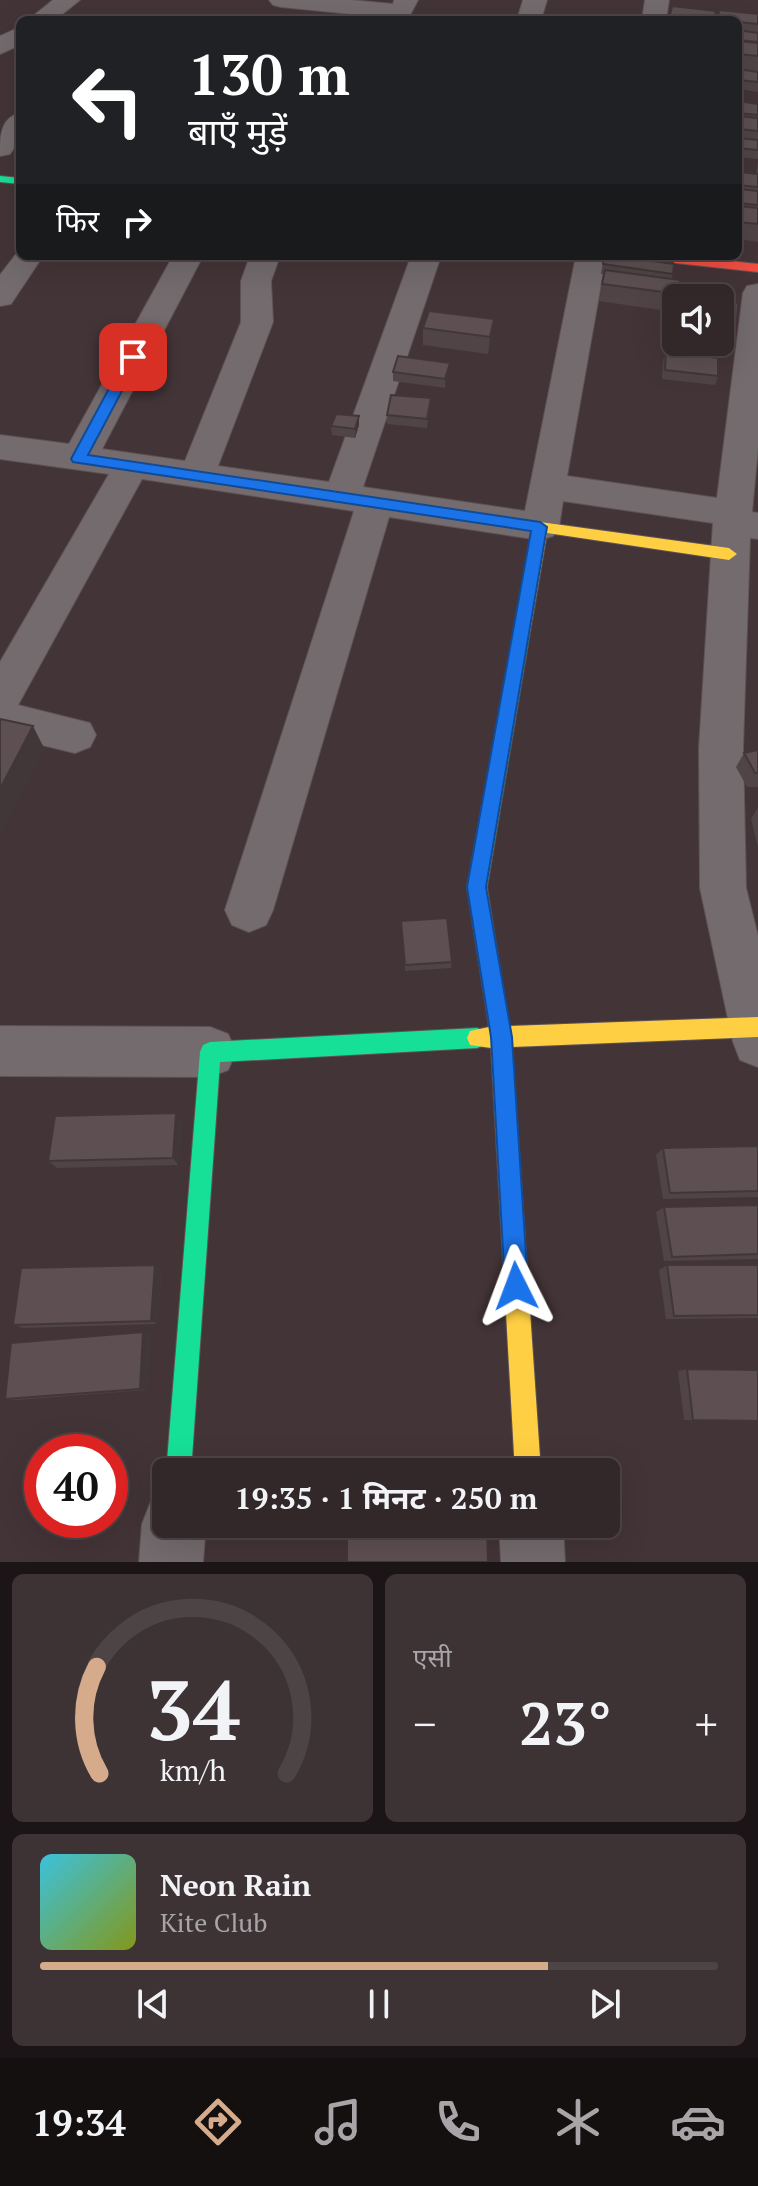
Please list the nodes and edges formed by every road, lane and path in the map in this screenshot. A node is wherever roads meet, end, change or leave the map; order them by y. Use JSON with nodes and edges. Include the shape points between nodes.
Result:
{"nodes":[{"id":1,"x":68,"y":0,"type":"edge"},
{"id":2,"x":281,"y":0,"type":"edge"},
{"id":3,"x":402,"y":11,"type":"edge"},
{"id":4,"x":46,"y":16,"type":"edge"},
{"id":5,"x":16,"y":126,"type":"edge"},
{"id":6,"x":0,"y":148,"type":"edge"},
{"id":7,"x":25,"y":260,"type":"edge"},
{"id":8,"x":186,"y":260,"type":"edge"},
{"id":9,"x":264,"y":260,"type":"edge"},
{"id":10,"x":425,"y":260,"type":"edge"},
{"id":11,"x":590,"y":260,"type":"edge"},
{"id":12,"x":685,"y":260,"type":"edge"},
{"id":13,"x":758,"y":268,"type":"edge"},
{"id":14,"x":758,"y":293,"type":"edge"},
{"id":15,"x":0,"y":297,"type":"edge"},
{"id":16,"x":0,"y":447,"type":"edge"},
{"id":17,"x":79,"y":459,"type":"junction"},
{"id":18,"x":132,"y":465,"type":"junction"},
{"id":19,"x":197,"y":475,"type":"junction"},
{"id":20,"x":548,"y":486,"type":"junction"},
{"id":21,"x":358,"y":500,"type":"junction"},
{"id":22,"x":540,"y":527,"type":"junction"},
{"id":23,"x":738,"y":529,"type":"edge"},
{"id":24,"x":0,"y":699,"type":"edge"},
{"id":25,"x":0,"y":718,"type":"edge"},
{"id":26,"x":75,"y":735,"type":"dead end"},
{"id":27,"x":249,"y":910,"type":"dead end"},
{"id":28,"x":757,"y":1032,"type":"edge"},
{"id":29,"x":501,"y":1037,"type":"junction"},
{"id":30,"x":0,"y":1051,"type":"edge"},
{"id":31,"x":210,"y":1052,"type":"junction"},
{"id":32,"x":179,"y":1458,"type":"edge"},
{"id":33,"x":527,"y":1458,"type":"edge"},
{"id":34,"x":173,"y":1538,"type":"edge"},
{"id":35,"x":532,"y":1538,"type":"edge"},
{"id":36,"x":171,"y":1562,"type":"edge"},
{"id":37,"x":533,"y":1562,"type":"edge"}],
"edges":[{"from":1,"to":4,"type":"street"},
{"from":2,"to":3,"type":"street"},
{"from":5,"to":6,"type":"street"},
{"from":7,"to":15,"type":"street"},
{"from":8,"to":17,"type":"street"},
{"from":9,"to":19,"type":"street","via":[[256,281],[257,322]]},
{"from":10,"to":21,"type":"street"},
{"from":11,"to":20,"type":"street"},
{"from":12,"to":13,"type":"street"},
{"from":14,"to":23,"type":"street"},
{"from":16,"to":17,"type":"street"},
{"from":17,"to":18,"type":"street"},
{"from":18,"to":19,"type":"street"},
{"from":18,"to":24,"type":"street"},
{"from":19,"to":21,"type":"street"},
{"from":20,"to":22,"type":"street"},
{"from":20,"to":23,"type":"street"},
{"from":21,"to":22,"type":"street"},
{"from":21,"to":27,"type":"street"},
{"from":22,"to":23,"type":"street"},
{"from":22,"to":29,"type":"street","via":[[477,887]]},
{"from":23,"to":28,"type":"street","via":[[721,748],[723,888]]},
{"from":25,"to":26,"type":"street"},
{"from":28,"to":29,"type":"street"},
{"from":29,"to":31,"type":"street"},
{"from":29,"to":33,"type":"street"},
{"from":30,"to":31,"type":"street"},
{"from":31,"to":32,"type":"street"},
{"from":34,"to":36,"type":"street"},
{"from":35,"to":37,"type":"street"}]}
